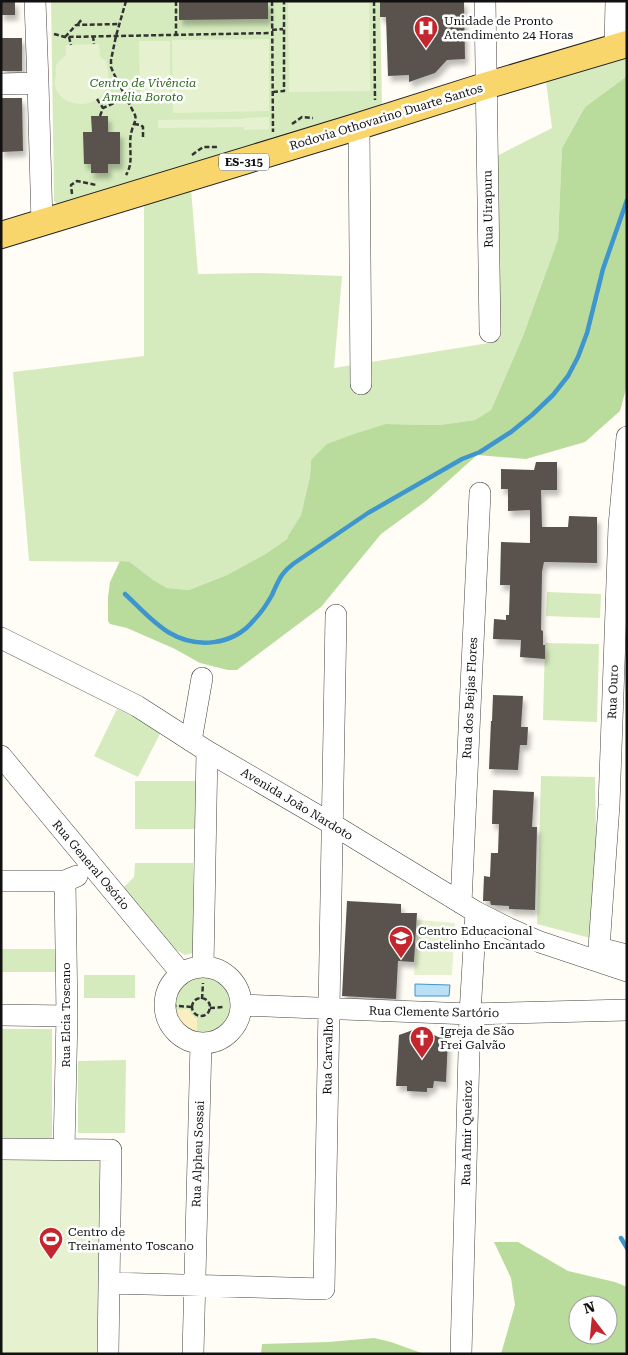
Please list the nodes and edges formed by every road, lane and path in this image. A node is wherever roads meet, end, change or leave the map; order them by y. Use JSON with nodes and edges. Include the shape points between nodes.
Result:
{"nodes":[{"id":1,"x":34,"y":1,"type":"edge"},
{"id":2,"x":126,"y":1,"type":"edge"},
{"id":3,"x":176,"y":1,"type":"edge"},
{"id":4,"x":272,"y":1,"type":"edge"},
{"id":5,"x":284,"y":1,"type":"edge"},
{"id":6,"x":374,"y":1,"type":"edge"},
{"id":7,"x":485,"y":1,"type":"edge"},
{"id":8,"x":619,"y":7,"type":"edge"},
{"id":9,"x":82,"y":19,"type":"dead end"},
{"id":10,"x":119,"y":24,"type":"junction"},
{"id":11,"x":76,"y":25,"type":"junction"},
{"id":12,"x":284,"y":29,"type":"junction"},
{"id":13,"x":272,"y":31,"type":"junction"},
{"id":14,"x":50,"y":33,"type":"dead end"},
{"id":15,"x":176,"y":35,"type":"junction"},
{"id":16,"x":93,"y":36,"type":"junction"},
{"id":17,"x":116,"y":36,"type":"junction"},
{"id":18,"x":65,"y":37,"type":"junction"},
{"id":19,"x":69,"y":37,"type":"junction"},
{"id":20,"x":94,"y":44,"type":"dead end"},
{"id":21,"x":71,"y":45,"type":"dead end"},
{"id":22,"x":621,"y":46,"type":"edge"},
{"id":23,"x":38,"y":83,"type":"junction"},
{"id":24,"x":1,"y":84,"type":"edge"},
{"id":25,"x":485,"y":86,"type":"junction"},
{"id":26,"x":273,"y":92,"type":"junction"},
{"id":27,"x":126,"y":97,"type":"junction"},
{"id":28,"x":97,"y":100,"type":"dead end"},
{"id":29,"x":374,"y":104,"type":"dead end"},
{"id":30,"x":103,"y":108,"type":"junction"},
{"id":31,"x":100,"y":116,"type":"dead end"},
{"id":32,"x":317,"y":118,"type":"dead end"},
{"id":33,"x":134,"y":124,"type":"junction"},
{"id":34,"x":359,"y":126,"type":"junction"},
{"id":35,"x":286,"y":129,"type":"dead end"},
{"id":36,"x":273,"y":135,"type":"dead end"},
{"id":37,"x":143,"y":138,"type":"dead end"},
{"id":38,"x":224,"y":147,"type":"dead end"},
{"id":39,"x":186,"y":158,"type":"dead end"},
{"id":40,"x":126,"y":176,"type":"dead end"},
{"id":41,"x":99,"y":186,"type":"dead end"},
{"id":42,"x":75,"y":197,"type":"dead end"},
{"id":43,"x":42,"y":223,"type":"junction"},
{"id":44,"x":1,"y":235,"type":"edge"},
{"id":45,"x":490,"y":332,"type":"dead end"},
{"id":46,"x":361,"y":384,"type":"dead end"},
{"id":47,"x":627,"y":436,"type":"edge"},
{"id":48,"x":480,"y":493,"type":"dead end"},
{"id":49,"x":336,"y":615,"type":"dead end"},
{"id":50,"x":1,"y":638,"type":"edge"},
{"id":51,"x":623,"y":665,"type":"edge"},
{"id":52,"x":202,"y":678,"type":"dead end"},
{"id":53,"x":199,"y":746,"type":"junction"},
{"id":54,"x":1,"y":756,"type":"edge"},
{"id":55,"x":618,"y":808,"type":"edge"},
{"id":56,"x":332,"y":824,"type":"junction"},
{"id":57,"x":93,"y":868,"type":"junction"},
{"id":58,"x":1,"y":881,"type":"edge"},
{"id":59,"x":65,"y":881,"type":"junction"},
{"id":60,"x":468,"y":907,"type":"junction"},
{"id":61,"x":598,"y":955,"type":"junction"},
{"id":62,"x":627,"y":955,"type":"edge"},
{"id":63,"x":203,"y":967,"type":"junction"},
{"id":64,"x":627,"y":971,"type":"edge"},
{"id":65,"x":181,"y":973,"type":"junction"},
{"id":66,"x":164,"y":1005,"type":"junction"},
{"id":67,"x":241,"y":1006,"type":"junction"},
{"id":68,"x":192,"y":1007,"type":"junction"},
{"id":69,"x":329,"y":1009,"type":"junction"},
{"id":70,"x":627,"y":1010,"type":"edge"},
{"id":71,"x":470,"y":1014,"type":"junction"},
{"id":72,"x":1,"y":1015,"type":"edge"},
{"id":73,"x":67,"y":1016,"type":"junction"},
{"id":74,"x":201,"y":1043,"type":"junction"},
{"id":75,"x":1,"y":1149,"type":"edge"},
{"id":76,"x":64,"y":1149,"type":"junction"},
{"id":77,"x":109,"y":1284,"type":"junction"},
{"id":78,"x":194,"y":1286,"type":"junction"},
{"id":79,"x":108,"y":1354,"type":"edge"},
{"id":80,"x":193,"y":1354,"type":"edge"},
{"id":81,"x":461,"y":1354,"type":"edge"}],
"edges":[{"from":1,"to":23,"type":"street"},
{"from":2,"to":10,"type":"path"},
{"from":3,"to":15,"type":"path"},
{"from":4,"to":13,"type":"path"},
{"from":5,"to":12,"type":"path"},
{"from":6,"to":29,"type":"path"},
{"from":7,"to":25,"type":"street","name":"Rua Uirapuru"},
{"from":8,"to":22,"type":"street"},
{"from":9,"to":11,"type":"path"},
{"from":10,"to":11,"type":"path"},
{"from":10,"to":17,"type":"path"},
{"from":11,"to":18,"type":"path"},
{"from":12,"to":13,"type":"path"},
{"from":12,"to":26,"type":"path","via":[[284,91]]},
{"from":13,"to":15,"type":"path"},
{"from":13,"to":26,"type":"path"},
{"from":14,"to":18,"type":"path"},
{"from":15,"to":17,"type":"path"},
{"from":16,"to":17,"type":"path"},
{"from":16,"to":19,"type":"path"},
{"from":16,"to":20,"type":"path"},
{"from":17,"to":27,"type":"path","via":[[111,67]]},
{"from":18,"to":19,"type":"path"},
{"from":19,"to":21,"type":"path"},
{"from":22,"to":25,"type":"main road","name":"Rodovia Othovarino Duarte Santos","number":"ES-315"},
{"from":23,"to":24,"type":"street"},
{"from":23,"to":43,"type":"street"},
{"from":25,"to":34,"type":"main road","name":"Rodovia Othovarino Duarte Santos","number":"ES-315"},
{"from":25,"to":45,"type":"street","name":"Rua Uirapuru"},
{"from":26,"to":36,"type":"path"},
{"from":27,"to":30,"type":"path"},
{"from":27,"to":33,"type":"path","via":[[135,114]]},
{"from":28,"to":30,"type":"path"},
{"from":30,"to":31,"type":"path"},
{"from":32,"to":35,"type":"path","via":[[302,117]]},
{"from":33,"to":37,"type":"path","via":[[142,125]]},
{"from":33,"to":40,"type":"path"},
{"from":34,"to":43,"type":"main road","name":"Rodovia Othovarino Duarte Santos","number":"ES-315"},
{"from":34,"to":46,"type":"street"},
{"from":38,"to":39,"type":"path","via":[[203,147]]},
{"from":41,"to":42,"type":"path","via":[[78,182],[71,185]]},
{"from":43,"to":44,"type":"main road","name":"Rodovia Othovarino Duarte Santos","number":"ES-315"},
{"from":47,"to":51,"type":"street","name":"Rua Ouro","via":[[619,526]]},
{"from":48,"to":60,"type":"street","name":"Rua dos Beijas Flores"},
{"from":49,"to":56,"type":"street","name":"Rua Carvalho"},
{"from":50,"to":53,"type":"street","name":"Avenida João Nardoto","via":[[137,706]]},
{"from":51,"to":55,"type":"street","name":"Rua Ouro"},
{"from":52,"to":53,"type":"street"},
{"from":53,"to":56,"type":"street","name":"Avenida João Nardoto"},
{"from":53,"to":63,"type":"street"},
{"from":54,"to":57,"type":"street","name":"Rua General Osório"},
{"from":55,"to":61,"type":"street","name":"Rua Ouro"},
{"from":56,"to":60,"type":"street","name":"Avenida João Nardoto"},
{"from":56,"to":69,"type":"street","name":"Rua Carvalho"},
{"from":57,"to":59,"type":"street"},
{"from":57,"to":65,"type":"street","name":"Rua General Osório"},
{"from":58,"to":59,"type":"street"},
{"from":59,"to":73,"type":"street","name":"Rua Elcia Toscano"},
{"from":60,"to":61,"type":"street","name":"Avenida João Nardoto","via":[[532,939]]},
{"from":60,"to":71,"type":"street","name":"Rua Almir Queiroz"},
{"from":61,"to":62,"type":"street","name":"Avenida João Nardoto"},
{"from":61,"to":64,"type":"street","name":"Avenida João Nardoto"},
{"from":63,"to":65,"type":"street"},
{"from":63,"to":67,"type":"street","via":[[213,968],[230,978],[240,996]]},
{"from":65,"to":66,"type":"street","via":[[169,987]]},
{"from":66,"to":68,"type":"path"},
{"from":66,"to":74,"type":"street","via":[[168,1021],[178,1034]]},
{"from":67,"to":69,"type":"street","name":"Rua Clemente Sartório"},
{"from":67,"to":74,"type":"street","via":[[232,1030],[218,1040]]},
{"from":68,"to":68,"type":"path","via":[[203,998],[210,1008],[207,1015],[200,1016]]},
{"from":69,"to":71,"type":"street","name":"Rua Clemente Sartório"},
{"from":69,"to":78,"type":"street","name":"Rua Carvalho","via":[[324,1289]]},
{"from":70,"to":71,"type":"street","name":"Rua Clemente Sartório"},
{"from":71,"to":81,"type":"street","name":"Rua Almir Queiroz"},
{"from":72,"to":73,"type":"street"},
{"from":73,"to":76,"type":"street","name":"Rua Elcia Toscano"},
{"from":74,"to":78,"type":"street","name":"Rua Alpheu Sossai"},
{"from":75,"to":76,"type":"street"},
{"from":76,"to":77,"type":"street","via":[[110,1150]]},
{"from":77,"to":78,"type":"street"},
{"from":77,"to":79,"type":"street"},
{"from":78,"to":80,"type":"street","name":"Rua Alpheu Sossai"}]}
